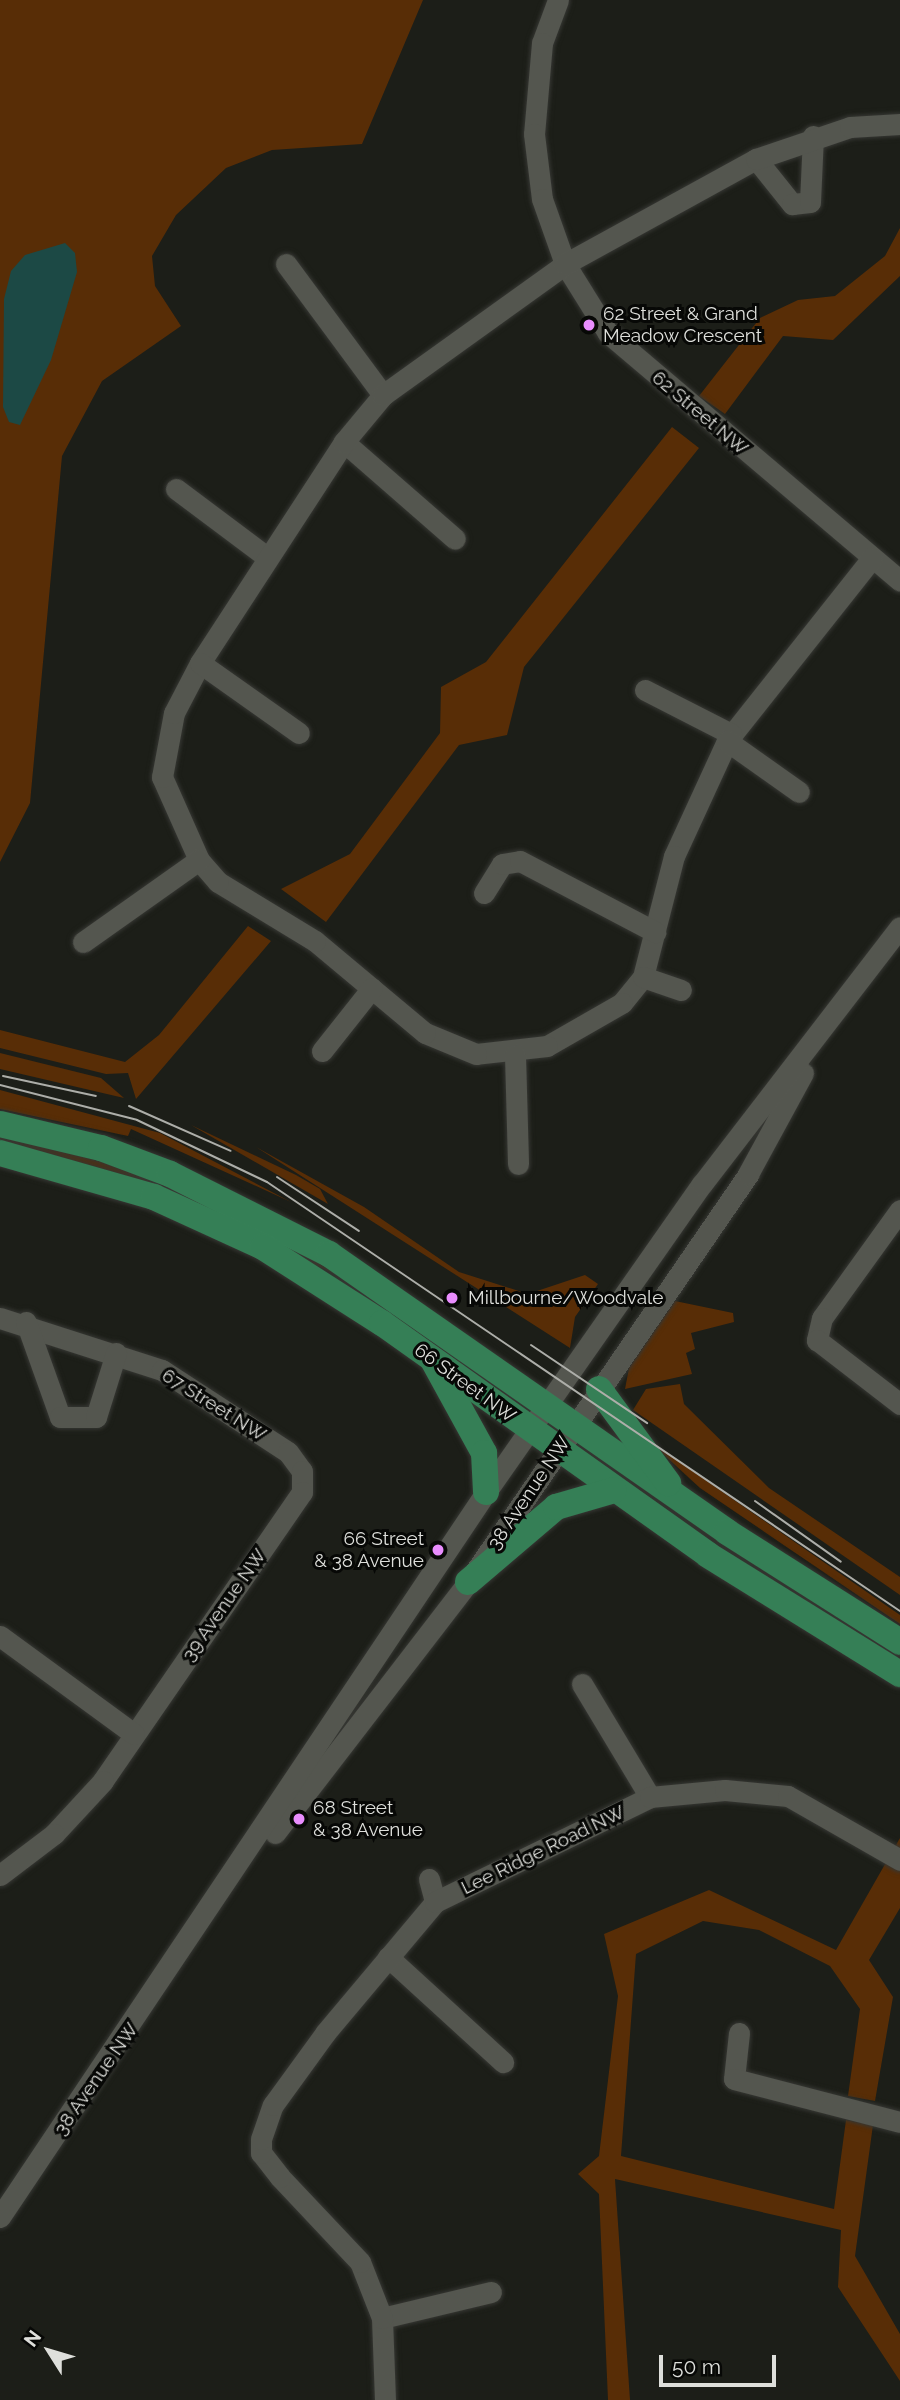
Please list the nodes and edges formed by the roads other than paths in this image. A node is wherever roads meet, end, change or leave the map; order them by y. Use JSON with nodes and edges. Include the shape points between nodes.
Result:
{"nodes":[{"id":1,"x":558,"y":0,"type":"edge"},
{"id":2,"x":900,"y":124,"type":"edge"},
{"id":3,"x":813,"y":136,"type":"junction"},
{"id":4,"x":756,"y":159,"type":"junction"},
{"id":5,"x":286,"y":264,"type":"dead end"},
{"id":6,"x":565,"y":264,"type":"junction"},
{"id":7,"x":383,"y":395,"type":"junction"},
{"id":8,"x":344,"y":442,"type":"junction"},
{"id":9,"x":176,"y":489,"type":"dead end"},
{"id":10,"x":455,"y":539,"type":"dead end"},
{"id":11,"x":267,"y":557,"type":"junction"},
{"id":12,"x":872,"y":558,"type":"junction"},
{"id":13,"x":900,"y":581,"type":"edge"},
{"id":14,"x":200,"y":663,"type":"junction"},
{"id":15,"x":645,"y":690,"type":"dead end"},
{"id":16,"x":299,"y":733,"type":"dead end"},
{"id":17,"x":729,"y":738,"type":"junction"},
{"id":18,"x":799,"y":792,"type":"dead end"},
{"id":19,"x":199,"y":860,"type":"junction"},
{"id":20,"x":484,"y":893,"type":"dead end"},
{"id":21,"x":900,"y":927,"type":"edge"},
{"id":22,"x":655,"y":932,"type":"junction"},
{"id":23,"x":83,"y":942,"type":"dead end"},
{"id":24,"x":643,"y":978,"type":"junction"},
{"id":25,"x":372,"y":988,"type":"junction"},
{"id":26,"x":681,"y":990,"type":"dead end"},
{"id":27,"x":831,"y":1021,"type":"junction"},
{"id":28,"x":322,"y":1051,"type":"dead end"},
{"id":29,"x":515,"y":1055,"type":"junction"},
{"id":30,"x":0,"y":1124,"type":"edge"},
{"id":31,"x":0,"y":1153,"type":"edge"},
{"id":32,"x":518,"y":1164,"type":"dead end"},
{"id":33,"x":900,"y":1210,"type":"edge"},
{"id":34,"x":1,"y":1318,"type":"edge"},
{"id":35,"x":26,"y":1322,"type":"junction"},
{"id":36,"x":116,"y":1353,"type":"junction"},
{"id":37,"x":434,"y":1362,"type":"junction"},
{"id":38,"x":599,"y":1389,"type":"junction"},
{"id":39,"x":900,"y":1404,"type":"edge"},
{"id":40,"x":548,"y":1405,"type":"junction"},
{"id":41,"x":576,"y":1424,"type":"junction"},
{"id":42,"x":530,"y":1431,"type":"junction"},
{"id":43,"x":558,"y":1451,"type":"junction"},
{"id":44,"x":302,"y":1471,"type":"joint"},
{"id":45,"x":614,"y":1490,"type":"junction"},
{"id":46,"x":486,"y":1492,"type":"junction"},
{"id":47,"x":672,"y":1492,"type":"junction"},
{"id":48,"x":468,"y":1582,"type":"junction"},
{"id":49,"x":0,"y":1636,"type":"edge"},
{"id":50,"x":900,"y":1642,"type":"edge"},
{"id":51,"x":900,"y":1674,"type":"edge"},
{"id":52,"x":582,"y":1684,"type":"dead end"},
{"id":53,"x":134,"y":1734,"type":"junction"},
{"id":54,"x":650,"y":1797,"type":"junction"},
{"id":55,"x":900,"y":1860,"type":"edge"},
{"id":56,"x":0,"y":1875,"type":"edge"},
{"id":57,"x":429,"y":1879,"type":"dead end"},
{"id":58,"x":435,"y":1902,"type":"junction"},
{"id":59,"x":192,"y":1940,"type":"junction"},
{"id":60,"x":388,"y":1957,"type":"junction"},
{"id":61,"x":739,"y":2033,"type":"dead end"},
{"id":62,"x":503,"y":2062,"type":"dead end"},
{"id":63,"x":900,"y":2122,"type":"edge"},
{"id":64,"x":0,"y":2217,"type":"edge"},
{"id":65,"x":491,"y":2292,"type":"dead end"},
{"id":66,"x":382,"y":2318,"type":"junction"},
{"id":67,"x":386,"y":2400,"type":"edge"}],
"edges":[{"from":1,"to":6,"type":"street","name":"62 Street NW","via":[[542,43],[534,134],[542,199]]},
{"from":2,"to":3,"type":"street"},
{"from":3,"to":4,"type":"street"},
{"from":3,"to":4,"type":"street","via":[[810,202],[792,204]]},
{"from":4,"to":6,"type":"street"},
{"from":5,"to":7,"type":"street"},
{"from":6,"to":7,"type":"street"},
{"from":6,"to":12,"type":"street","name":"62 Street NW","via":[[608,333]]},
{"from":7,"to":8,"type":"street"},
{"from":8,"to":10,"type":"street"},
{"from":8,"to":11,"type":"street"},
{"from":9,"to":11,"type":"street"},
{"from":11,"to":14,"type":"street"},
{"from":12,"to":13,"type":"street","name":"62 Street NW"},
{"from":12,"to":17,"type":"street"},
{"from":14,"to":16,"type":"street"},
{"from":14,"to":19,"type":"street","via":[[174,713],[162,777]]},
{"from":15,"to":17,"type":"street"},
{"from":17,"to":18,"type":"street"},
{"from":17,"to":22,"type":"street","via":[[674,856]]},
{"from":19,"to":23,"type":"street"},
{"from":19,"to":25,"type":"street","via":[[218,882],[315,941]]},
{"from":20,"to":22,"type":"street","via":[[502,864],[520,861]]},
{"from":21,"to":27,"type":"street","name":"38 Avenue NW"},
{"from":22,"to":24,"type":"street"},
{"from":24,"to":26,"type":"street"},
{"from":24,"to":29,"type":"street","via":[[622,1003],[574,1035]]},
{"from":25,"to":28,"type":"street"},
{"from":25,"to":29,"type":"street","via":[[425,1033],[476,1054]]},
{"from":27,"to":38,"type":"street","name":"38 Avenue NW","via":[[748,1174]]},
{"from":27,"to":40,"type":"street","name":"38 Avenue NW","via":[[702,1184]]},
{"from":29,"to":32,"type":"street"},
{"from":30,"to":40,"type":"main road","name":"66 Street NW","via":[[101,1148],[257,1214],[404,1302]]},
{"from":31,"to":37,"type":"main road","name":"66 Street NW","via":[[211,1220],[318,1280]]},
{"from":33,"to":39,"type":"street","via":[[822,1318],[817,1340]]},
{"from":34,"to":35,"type":"street","name":"67 Street NW"},
{"from":35,"to":36,"type":"street","name":"67 Street NW"},
{"from":35,"to":36,"type":"street","via":[[60,1417],[96,1417]]},
{"from":36,"to":44,"type":"street","name":"67 Street NW","via":[[162,1370],[211,1401],[288,1452]]},
{"from":37,"to":42,"type":"main road","name":"66 Street NW"},
{"from":37,"to":46,"type":"main road","via":[[449,1399],[484,1453]]},
{"from":38,"to":41,"type":"street","name":"38 Avenue NW"},
{"from":38,"to":47,"type":"main road","via":[[661,1466]]},
{"from":40,"to":41,"type":"main road","name":"66 Street NW"},
{"from":40,"to":42,"type":"street","name":"38 Avenue NW"},
{"from":41,"to":43,"type":"street","name":"38 Avenue NW"},
{"from":41,"to":47,"type":"main road","name":"66 Street NW"},
{"from":42,"to":43,"type":"main road","name":"66 Street NW"},
{"from":42,"to":46,"type":"street","name":"38 Avenue NW"},
{"from":43,"to":45,"type":"main road","name":"66 Street NW"},
{"from":43,"to":48,"type":"street","name":"38 Avenue NW"},
{"from":44,"to":53,"type":"street","name":"39 Avenue NW","via":[[302,1492]]},
{"from":45,"to":48,"type":"main road","via":[[556,1507]]},
{"from":45,"to":51,"type":"main road","name":"66 Street NW"},
{"from":46,"to":59,"type":"street","name":"38 Avenue NW"},
{"from":47,"to":50,"type":"main road","name":"66 Street NW"},
{"from":48,"to":59,"type":"street","name":"38 Avenue NW"},
{"from":49,"to":53,"type":"street"},
{"from":52,"to":54,"type":"street","name":"Lee Ridge Road NW"},
{"from":53,"to":56,"type":"street","name":"39 Avenue NW","via":[[103,1781],[54,1834]]},
{"from":54,"to":55,"type":"street","name":"Lee Ridge Road NW","via":[[725,1790],[788,1796]]},
{"from":54,"to":58,"type":"street","name":"Lee Ridge Road NW"},
{"from":57,"to":58,"type":"street","name":"Lee Ridge Road NW"},
{"from":58,"to":60,"type":"street","name":"Lee Ridge Road NW"},
{"from":59,"to":64,"type":"street","name":"38 Avenue NW"},
{"from":60,"to":62,"type":"street"},
{"from":60,"to":66,"type":"street","name":"Lee Ridge Road NW","via":[[273,2105],[261,2153],[360,2262]]},
{"from":61,"to":63,"type":"street","via":[[734,2078]]},
{"from":65,"to":66,"type":"street"},
{"from":66,"to":67,"type":"street","name":"Lee Ridge Road NW"}]}
